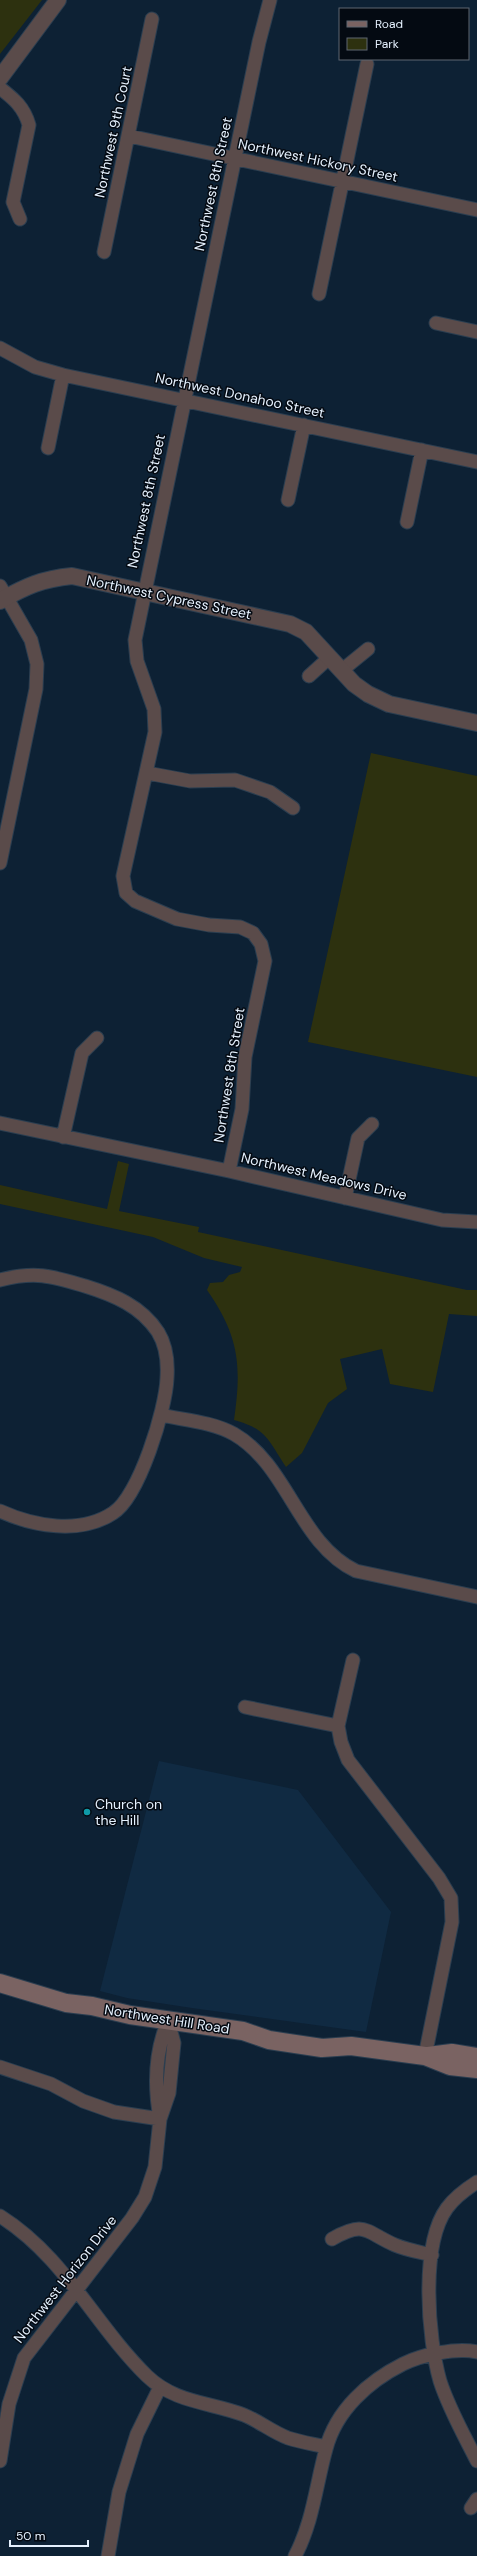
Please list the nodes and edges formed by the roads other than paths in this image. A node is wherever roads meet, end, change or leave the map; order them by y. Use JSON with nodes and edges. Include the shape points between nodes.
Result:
{"nodes":[{"id":1,"x":58,"y":0,"type":"edge"},
{"id":2,"x":270,"y":0,"type":"edge"},
{"id":3,"x":152,"y":19,"type":"dead end"},
{"id":4,"x":367,"y":64,"type":"dead end"},
{"id":5,"x":0,"y":78,"type":"edge"},
{"id":6,"x":0,"y":88,"type":"edge"},
{"id":7,"x":129,"y":136,"type":"junction"},
{"id":8,"x":235,"y":158,"type":"junction"},
{"id":9,"x":343,"y":181,"type":"junction"},
{"id":10,"x":477,"y":210,"type":"edge"},
{"id":11,"x":20,"y":219,"type":"dead end"},
{"id":12,"x":104,"y":252,"type":"dead end"},
{"id":13,"x":319,"y":294,"type":"dead end"},
{"id":14,"x":436,"y":323,"type":"dead end"},
{"id":15,"x":477,"y":332,"type":"edge"},
{"id":16,"x":0,"y":348,"type":"edge"},
{"id":17,"x":63,"y":375,"type":"junction"},
{"id":18,"x":184,"y":399,"type":"junction"},
{"id":19,"x":304,"y":425,"type":"junction"},
{"id":20,"x":48,"y":448,"type":"dead end"},
{"id":21,"x":422,"y":450,"type":"junction"},
{"id":22,"x":477,"y":462,"type":"edge"},
{"id":23,"x":288,"y":500,"type":"dead end"},
{"id":24,"x":407,"y":522,"type":"dead end"},
{"id":25,"x":143,"y":592,"type":"junction"},
{"id":26,"x":2,"y":595,"type":"edge"},
{"id":27,"x":368,"y":649,"type":"dead end"},
{"id":28,"x":330,"y":657,"type":"junction"},
{"id":29,"x":341,"y":671,"type":"junction"},
{"id":30,"x":309,"y":676,"type":"dead end"},
{"id":31,"x":477,"y":723,"type":"edge"},
{"id":32,"x":147,"y":773,"type":"junction"},
{"id":33,"x":293,"y":808,"type":"dead end"},
{"id":34,"x":2,"y":848,"type":"edge"},
{"id":35,"x":0,"y":863,"type":"edge"},
{"id":36,"x":97,"y":1038,"type":"dead end"},
{"id":37,"x":0,"y":1123,"type":"edge"},
{"id":38,"x":372,"y":1124,"type":"dead end"},
{"id":39,"x":63,"y":1136,"type":"junction"},
{"id":40,"x":230,"y":1171,"type":"junction"},
{"id":41,"x":345,"y":1198,"type":"junction"},
{"id":42,"x":477,"y":1222,"type":"edge"},
{"id":43,"x":0,"y":1280,"type":"edge"},
{"id":44,"x":161,"y":1415,"type":"junction"},
{"id":45,"x":0,"y":1511,"type":"edge"},
{"id":46,"x":477,"y":1597,"type":"edge"},
{"id":47,"x":353,"y":1660,"type":"dead end"},
{"id":48,"x":244,"y":1707,"type":"dead end"},
{"id":49,"x":338,"y":1726,"type":"junction"},
{"id":50,"x":0,"y":1971,"type":"edge"},
{"id":51,"x":0,"y":1983,"type":"edge"},
{"id":52,"x":92,"y":2006,"type":"junction"},
{"id":53,"x":168,"y":2021,"type":"junction"},
{"id":54,"x":424,"y":2056,"type":"junction"},
{"id":55,"x":477,"y":2057,"type":"edge"},
{"id":56,"x":0,"y":2067,"type":"edge"},
{"id":57,"x":477,"y":2069,"type":"edge"},
{"id":58,"x":160,"y":2119,"type":"junction"},
{"id":59,"x":477,"y":2182,"type":"edge"},
{"id":60,"x":0,"y":2216,"type":"edge"},
{"id":61,"x":332,"y":2239,"type":"dead end"},
{"id":62,"x":432,"y":2255,"type":"junction"},
{"id":63,"x":76,"y":2288,"type":"junction"},
{"id":64,"x":477,"y":2352,"type":"edge"},
{"id":65,"x":433,"y":2354,"type":"junction"},
{"id":66,"x":160,"y":2387,"type":"junction"},
{"id":67,"x":326,"y":2447,"type":"junction"},
{"id":68,"x":0,"y":2461,"type":"edge"},
{"id":69,"x":477,"y":2461,"type":"edge"},
{"id":70,"x":108,"y":2556,"type":"edge"},
{"id":71,"x":295,"y":2556,"type":"edge"}],
"edges":[{"from":1,"to":5,"type":"street"},
{"from":2,"to":8,"type":"street","name":"Northwest 8th Street"},
{"from":3,"to":7,"type":"street","name":"Northwest 9th Court"},
{"from":4,"to":9,"type":"street"},
{"from":6,"to":11,"type":"street","via":[[19,104],[26,113],[29,125],[13,202]]},
{"from":7,"to":8,"type":"street","name":"Northwest Hickory Street"},
{"from":7,"to":12,"type":"street","name":"Northwest 9th Court"},
{"from":8,"to":9,"type":"street","name":"Northwest Hickory Street"},
{"from":8,"to":18,"type":"street","name":"Northwest 8th Street"},
{"from":9,"to":10,"type":"street","name":"Northwest Hickory Street"},
{"from":9,"to":13,"type":"street"},
{"from":14,"to":15,"type":"street"},
{"from":16,"to":17,"type":"street","name":"Northwest Donahoo Street","via":[[35,367]]},
{"from":17,"to":18,"type":"street","name":"Northwest Donahoo Street"},
{"from":17,"to":20,"type":"street"},
{"from":18,"to":19,"type":"street","name":"Northwest Donahoo Street"},
{"from":18,"to":25,"type":"street","name":"Northwest 8th Street"},
{"from":19,"to":21,"type":"street","name":"Northwest Donahoo Street"},
{"from":19,"to":23,"type":"street"},
{"from":21,"to":22,"type":"street","name":"Northwest Donahoo Street"},
{"from":21,"to":24,"type":"street"},
{"from":25,"to":26,"type":"street","name":"Northwest Cypress Street","via":[[72,576],[48,578]]},
{"from":25,"to":28,"type":"street","name":"Northwest Cypress Street","via":[[290,624],[306,632]]},
{"from":25,"to":32,"type":"street","name":"Northwest 8th Street","via":[[135,640],[137,661],[154,709],[155,732]]},
{"from":26,"to":34,"type":"street","via":[[31,640],[37,664],[36,690]]},
{"from":27,"to":29,"type":"street"},
{"from":28,"to":29,"type":"street","name":"Northwest Cypress Street"},
{"from":28,"to":30,"type":"street"},
{"from":29,"to":31,"type":"street","name":"Northwest Cypress Street","via":[[368,694],[389,704]]},
{"from":32,"to":33,"type":"street","via":[[190,781],[236,780],[270,792]]},
{"from":32,"to":40,"type":"street","name":"Northwest 8th Street","via":[[127,853],[123,876],[126,893],[135,901],[177,919],[240,927],[253,933],[261,944],[265,961],[245,1057],[242,1109]]},
{"from":34,"to":35,"type":"street"},
{"from":36,"to":39,"type":"street","via":[[82,1053]]},
{"from":37,"to":39,"type":"street","name":"Northwest Meadows Drive"},
{"from":38,"to":41,"type":"street","via":[[358,1138]]},
{"from":39,"to":40,"type":"street","name":"Northwest Meadows Drive"},
{"from":40,"to":41,"type":"street","name":"Northwest Meadows Drive"},
{"from":41,"to":42,"type":"street","name":"Northwest Meadows Drive","via":[[442,1220]]},
{"from":43,"to":44,"type":"street","via":[[23,1274],[48,1275],[123,1299],[142,1313],[158,1332],[166,1354],[167,1380]]},
{"from":44,"to":45,"type":"street","via":[[135,1487],[114,1513],[102,1519],[62,1526],[19,1520]]},
{"from":44,"to":46,"type":"street","via":[[216,1427],[233,1433],[248,1444],[264,1460],[315,1536],[347,1567]]},
{"from":47,"to":49,"type":"street"},
{"from":48,"to":49,"type":"street"},
{"from":49,"to":54,"type":"street","via":[[348,1760],[439,1878],[451,1898],[452,1922]]},
{"from":50,"to":52,"type":"main road","name":"Northwest Hill Road","via":[[69,1992]]},
{"from":51,"to":52,"type":"main road","name":"Northwest Hill Road","via":[[66,2003]]},
{"from":52,"to":53,"type":"main road","name":"Northwest Hill Road"},
{"from":53,"to":54,"type":"main road","name":"Northwest Hill Road","via":[[243,2031],[273,2029],[324,2037],[351,2046]]},
{"from":53,"to":58,"type":"street","name":"Northwest Horizon Drive","via":[[174,2043],[169,2093]]},
{"from":54,"to":55,"type":"main road","name":"Northwest Hill Road","via":[[452,2053]]},
{"from":54,"to":57,"type":"main road","name":"Northwest Hill Road","via":[[450,2066]]},
{"from":56,"to":58,"type":"street","via":[[51,2084],[83,2101],[114,2112]]},
{"from":58,"to":63,"type":"street","name":"Northwest Horizon Drive","via":[[155,2167],[145,2197],[128,2225]]},
{"from":59,"to":62,"type":"street","via":[[462,2192],[446,2209],[438,2228]]},
{"from":60,"to":63,"type":"street","via":[[41,2246]]},
{"from":61,"to":62,"type":"street","via":[[349,2230],[366,2230],[394,2245]]},
{"from":62,"to":65,"type":"street","via":[[428,2313]]},
{"from":63,"to":66,"type":"street","via":[[133,2360]]},
{"from":63,"to":68,"type":"street","name":"Northwest Horizon Drive","via":[[24,2358],[9,2404]]},
{"from":64,"to":65,"type":"street"},
{"from":65,"to":67,"type":"street","via":[[411,2360],[382,2375],[354,2398],[336,2424]]},
{"from":65,"to":69,"type":"street","via":[[451,2411]]},
{"from":66,"to":67,"type":"street","via":[[193,2403],[245,2416],[288,2438]]},
{"from":66,"to":70,"type":"street","via":[[137,2434],[119,2492]]},
{"from":67,"to":71,"type":"street","via":[[314,2508]]}]}
